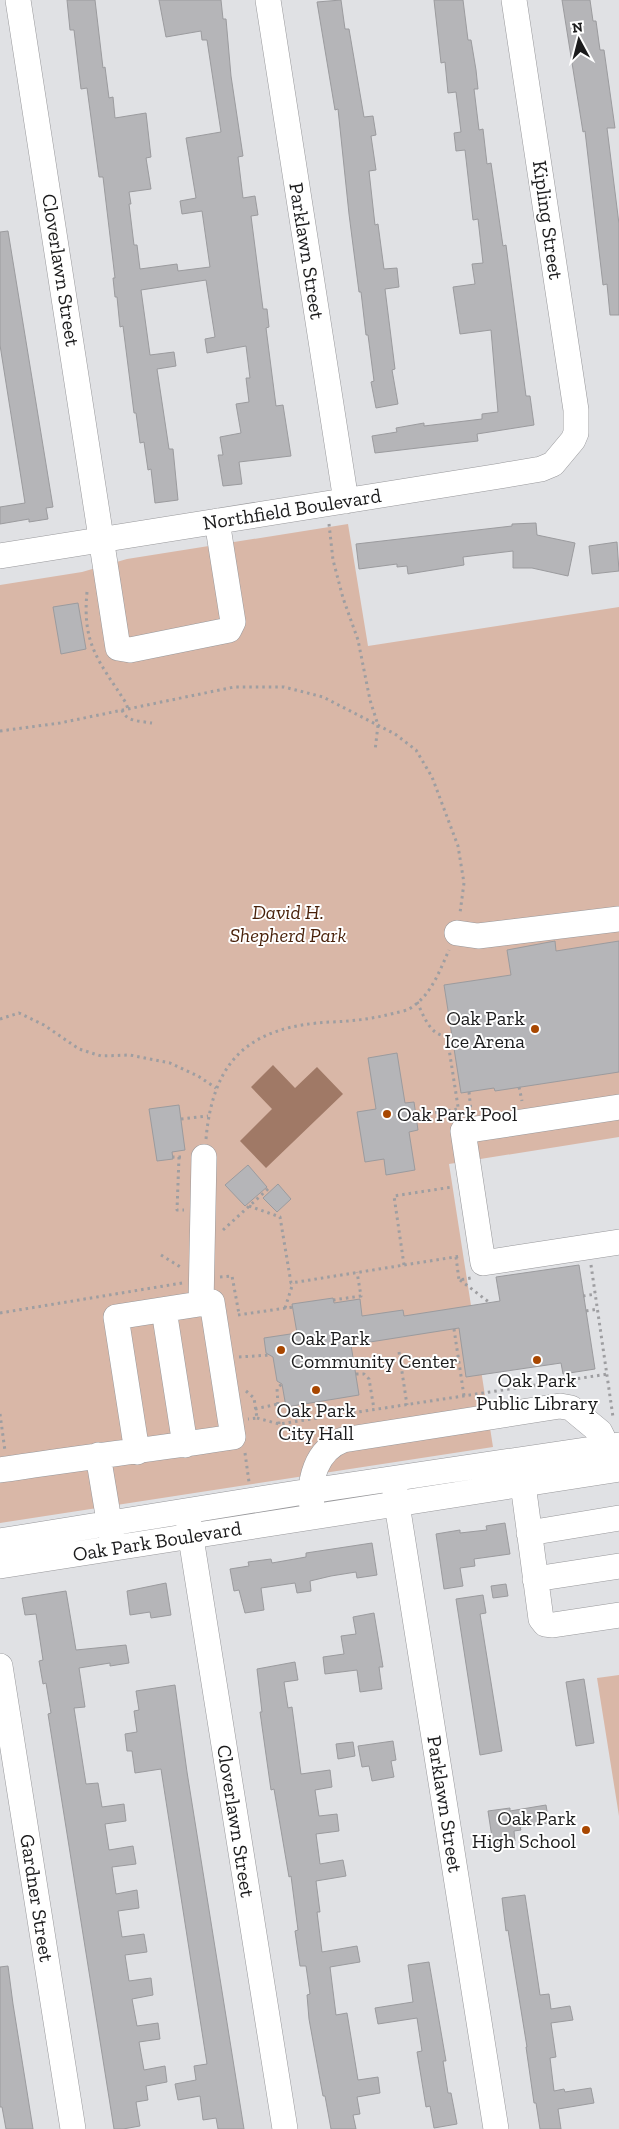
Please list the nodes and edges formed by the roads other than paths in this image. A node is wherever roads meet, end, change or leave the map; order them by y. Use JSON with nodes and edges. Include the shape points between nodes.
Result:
{"nodes":[{"id":1,"x":18,"y":0,"type":"edge"},
{"id":2,"x":268,"y":0,"type":"edge"},
{"id":3,"x":514,"y":0,"type":"edge"},
{"id":4,"x":573,"y":440,"type":"joint"},
{"id":5,"x":346,"y":501,"type":"junction"},
{"id":6,"x":217,"y":521,"type":"junction"},
{"id":7,"x":102,"y":540,"type":"junction"},
{"id":8,"x":0,"y":556,"type":"edge"},
{"id":9,"x":619,"y":919,"type":"edge"},
{"id":10,"x":457,"y":933,"type":"road end"},
{"id":11,"x":619,"y":1107,"type":"edge"},
{"id":12,"x":204,"y":1157,"type":"road end"},
{"id":13,"x":619,"y":1242,"type":"edge"},
{"id":14,"x":201,"y":1304,"type":"junction"},
{"id":15,"x":164,"y":1310,"type":"junction"},
{"id":16,"x":185,"y":1445,"type":"junction"},
{"id":17,"x":137,"y":1452,"type":"junction"},
{"id":18,"x":98,"y":1455,"type":"junction"},
{"id":19,"x":612,"y":1458,"type":"edge"},
{"id":20,"x":4,"y":1470,"type":"edge"},
{"id":21,"x":393,"y":1479,"type":"junction"},
{"id":22,"x":523,"y":1484,"type":"junction"},
{"id":23,"x":310,"y":1491,"type":"junction"},
{"id":24,"x":397,"y":1504,"type":"junction"},
{"id":25,"x":314,"y":1517,"type":"junction"},
{"id":26,"x":619,"y":1518,"type":"edge"},
{"id":27,"x":109,"y":1524,"type":"junction"},
{"id":28,"x":189,"y":1524,"type":"junction"},
{"id":29,"x":529,"y":1533,"type":"junction"},
{"id":30,"x":0,"y":1541,"type":"edge"},
{"id":31,"x":113,"y":1548,"type":"junction"},
{"id":32,"x":0,"y":1566,"type":"edge"},
{"id":33,"x":619,"y":1566,"type":"edge"},
{"id":34,"x":535,"y":1579,"type":"junction"},
{"id":35,"x":619,"y":1615,"type":"edge"},
{"id":36,"x":0,"y":1666,"type":"edge"},
{"id":37,"x":73,"y":2129,"type":"edge"},
{"id":38,"x":285,"y":2129,"type":"edge"},
{"id":39,"x":496,"y":2129,"type":"edge"}],
"edges":[{"from":1,"to":7,"type":"street","name":"Cloverlawn Street"},
{"from":2,"to":5,"type":"street","name":"Parklawn Street"},
{"from":3,"to":4,"type":"street","name":"Kipling Street","via":[[576,410]]},
{"from":4,"to":5,"type":"street","name":"Northfield Boulevard","via":[[553,464],[541,469]]},
{"from":5,"to":6,"type":"street","name":"Northfield Boulevard"},
{"from":6,"to":7,"type":"street","name":"Northfield Boulevard"},
{"from":6,"to":7,"type":"street","name":"Cloverlawn Street","via":[[233,622],[228,630],[130,650],[118,648]]},
{"from":7,"to":8,"type":"street","name":"Northfield Boulevard"},
{"from":9,"to":10,"type":"street","via":[[478,936]]},
{"from":11,"to":13,"type":"street","via":[[461,1120],[483,1263]]},
{"from":12,"to":14,"type":"street"},
{"from":14,"to":15,"type":"street"},
{"from":14,"to":16,"type":"street","via":[[212,1302],[233,1437]]},
{"from":15,"to":16,"type":"street"},
{"from":15,"to":17,"type":"street","via":[[116,1317]]},
{"from":16,"to":17,"type":"street"},
{"from":17,"to":18,"type":"street"},
{"from":18,"to":20,"type":"street"},
{"from":18,"to":27,"type":"street"},
{"from":19,"to":21,"type":"street","name":"Oak Park Boulevard"},
{"from":19,"to":22,"type":"street","name":"Oak Park Boulevard"},
{"from":19,"to":23,"type":"street","via":[[600,1432],[571,1408],[560,1406],[343,1440],[327,1450],[311,1477]]},
{"from":21,"to":23,"type":"street","name":"Oak Park Boulevard"},
{"from":21,"to":24,"type":"street","name":"Parklawn Street"},
{"from":22,"to":24,"type":"street","name":"Oak Park Boulevard"},
{"from":22,"to":29,"type":"street"},
{"from":23,"to":25,"type":"street"},
{"from":23,"to":28,"type":"street","name":"Oak Park Boulevard"},
{"from":24,"to":25,"type":"street","name":"Oak Park Boulevard"},
{"from":24,"to":39,"type":"street","name":"Parklawn Street"},
{"from":25,"to":28,"type":"street","name":"Oak Park Boulevard"},
{"from":26,"to":29,"type":"street"},
{"from":27,"to":28,"type":"street","name":"Oak Park Boulevard"},
{"from":27,"to":30,"type":"street","name":"Oak Park Boulevard"},
{"from":27,"to":31,"type":"street"},
{"from":28,"to":31,"type":"street","name":"Oak Park Boulevard"},
{"from":28,"to":38,"type":"street","name":"Cloverlawn Street"},
{"from":29,"to":34,"type":"street"},
{"from":31,"to":32,"type":"street","name":"Oak Park Boulevard"},
{"from":33,"to":34,"type":"street"},
{"from":34,"to":35,"type":"street","via":[[541,1619],[545,1624]]},
{"from":36,"to":37,"type":"street","name":"Gardner Street"}]}
